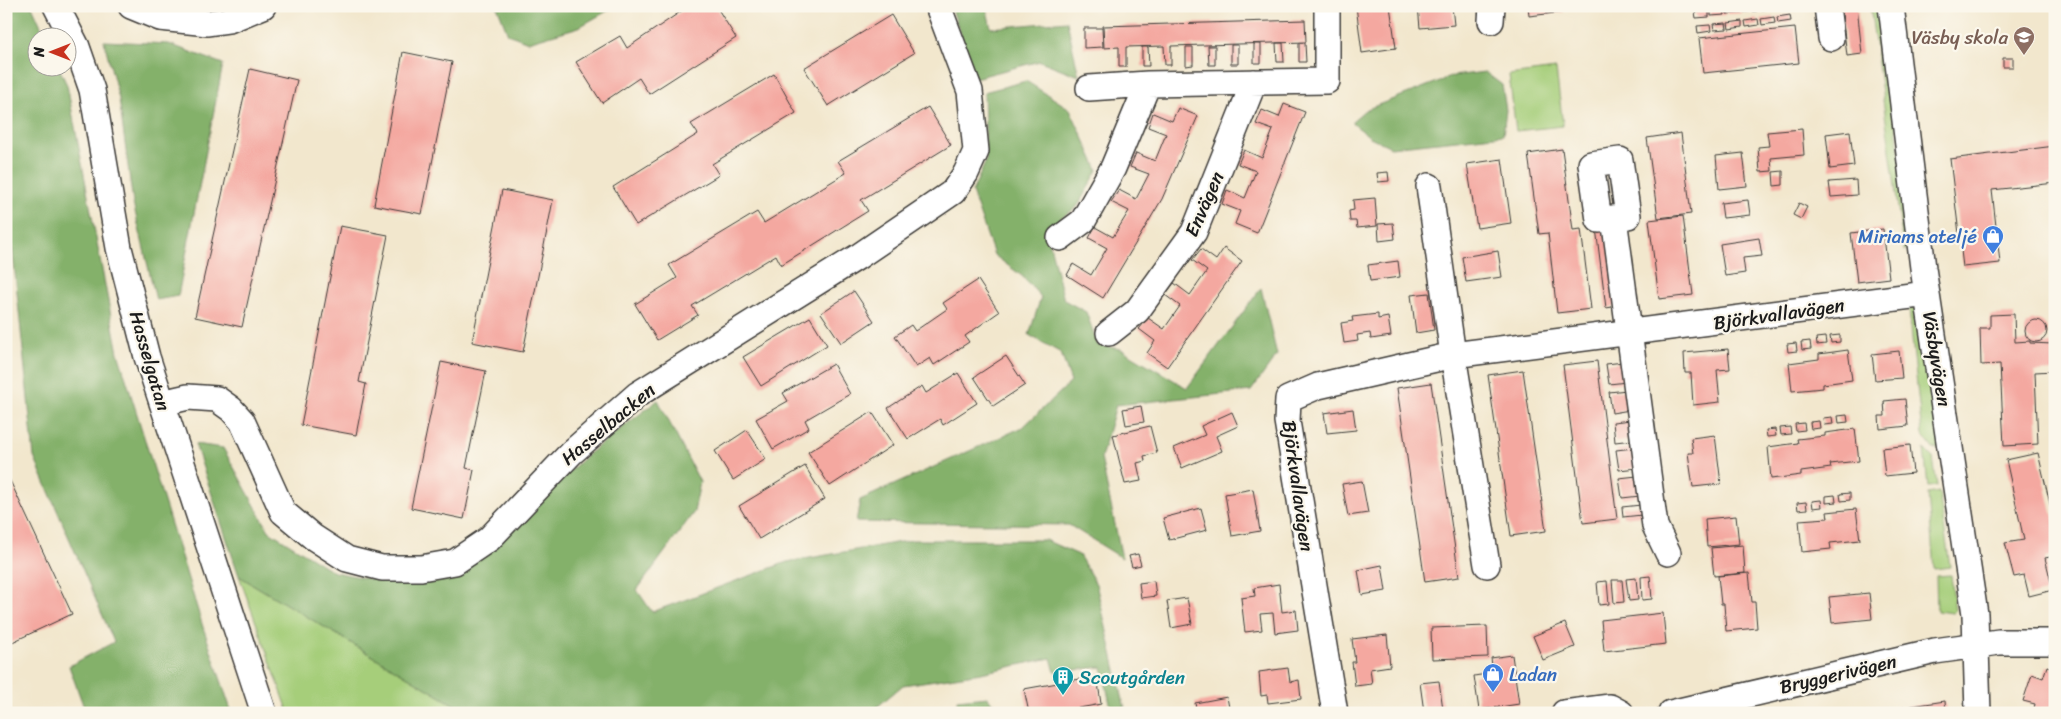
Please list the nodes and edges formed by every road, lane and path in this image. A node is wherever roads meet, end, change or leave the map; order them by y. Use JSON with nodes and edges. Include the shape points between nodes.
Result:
{"nodes":[{"id":1,"x":56,"y":6,"type":"edge"},
{"id":2,"x":131,"y":6,"type":"edge"},
{"id":3,"x":263,"y":6,"type":"edge"},
{"id":4,"x":938,"y":6,"type":"edge"},
{"id":5,"x":1327,"y":6,"type":"edge"},
{"id":6,"x":1827,"y":6,"type":"edge"},
{"id":7,"x":1891,"y":6,"type":"edge"},
{"id":8,"x":1831,"y":38,"type":"dead end"},
{"id":9,"x":1254,"y":82,"type":"junction"},
{"id":10,"x":1148,"y":84,"type":"junction"},
{"id":11,"x":1089,"y":88,"type":"dead end"},
{"id":12,"x":1428,"y":186,"type":"dead end"},
{"id":13,"x":1614,"y":218,"type":"dead end"},
{"id":14,"x":1060,"y":238,"type":"dead end"},
{"id":15,"x":1927,"y":294,"type":"junction"},
{"id":16,"x":1109,"y":333,"type":"dead end"},
{"id":17,"x":1630,"y":334,"type":"junction"},
{"id":18,"x":1453,"y":355,"type":"junction"},
{"id":19,"x":162,"y":403,"type":"junction"},
{"id":20,"x":1668,"y":553,"type":"dead end"},
{"id":21,"x":1487,"y":565,"type":"dead end"},
{"id":22,"x":2055,"y":642,"type":"edge"},
{"id":23,"x":1976,"y":645,"type":"junction"},
{"id":24,"x":1706,"y":709,"type":"edge"},
{"id":25,"x":264,"y":713,"type":"edge"},
{"id":26,"x":1334,"y":713,"type":"edge"},
{"id":27,"x":1564,"y":713,"type":"edge"},
{"id":28,"x":1621,"y":713,"type":"edge"},
{"id":29,"x":1671,"y":713,"type":"edge"},
{"id":30,"x":1978,"y":713,"type":"edge"}],
"edges":[{"from":1,"to":19,"type":"street","name":"Hasselgatan","via":[[77,47],[92,90],[119,248]]},
{"from":2,"to":3,"type":"street","via":[[160,18],[208,23],[229,20]]},
{"from":4,"to":19,"type":"street","name":"Hasselbacken","via":[[970,91],[976,151],[953,192],[859,256],[638,394],[571,453],[489,539],[454,562],[421,568],[382,568],[347,559],[283,512],[242,421],[231,409],[217,399],[188,397]]},
{"from":5,"to":9,"type":"street","via":[[1327,81]]},
{"from":6,"to":8,"type":"street"},
{"from":7,"to":15,"type":"street","name":"Väsbyvägen"},
{"from":9,"to":10,"type":"street"},
{"from":9,"to":16,"type":"street","name":"Envägen","via":[[1194,232],[1136,311]]},
{"from":10,"to":11,"type":"street"},
{"from":10,"to":14,"type":"street","via":[[1113,168],[1083,221]]},
{"from":12,"to":18,"type":"street"},
{"from":13,"to":17,"type":"street"},
{"from":15,"to":17,"type":"street","name":"Björkvallavägen"},
{"from":15,"to":23,"type":"street","name":"Väsbyvägen","via":[[1975,614]]},
{"from":17,"to":18,"type":"street","name":"Björkvallavägen"},
{"from":17,"to":20,"type":"street","via":[[1655,526]]},
{"from":18,"to":21,"type":"street"},
{"from":18,"to":26,"type":"street","name":"Björkvallavägen","via":[[1318,386],[1288,399],[1287,421]]},
{"from":19,"to":25,"type":"street","name":"Hasselgatan"},
{"from":22,"to":23,"type":"street","name":"Bryggerivägen"},
{"from":23,"to":24,"type":"street","name":"Bryggerivägen","via":[[1935,651]]},
{"from":23,"to":30,"type":"street","name":"Väsbyvägen"},
{"from":24,"to":29,"type":"street","name":"Bryggerivägen"},
{"from":27,"to":28,"type":"street","via":[[1610,707]]}]}
